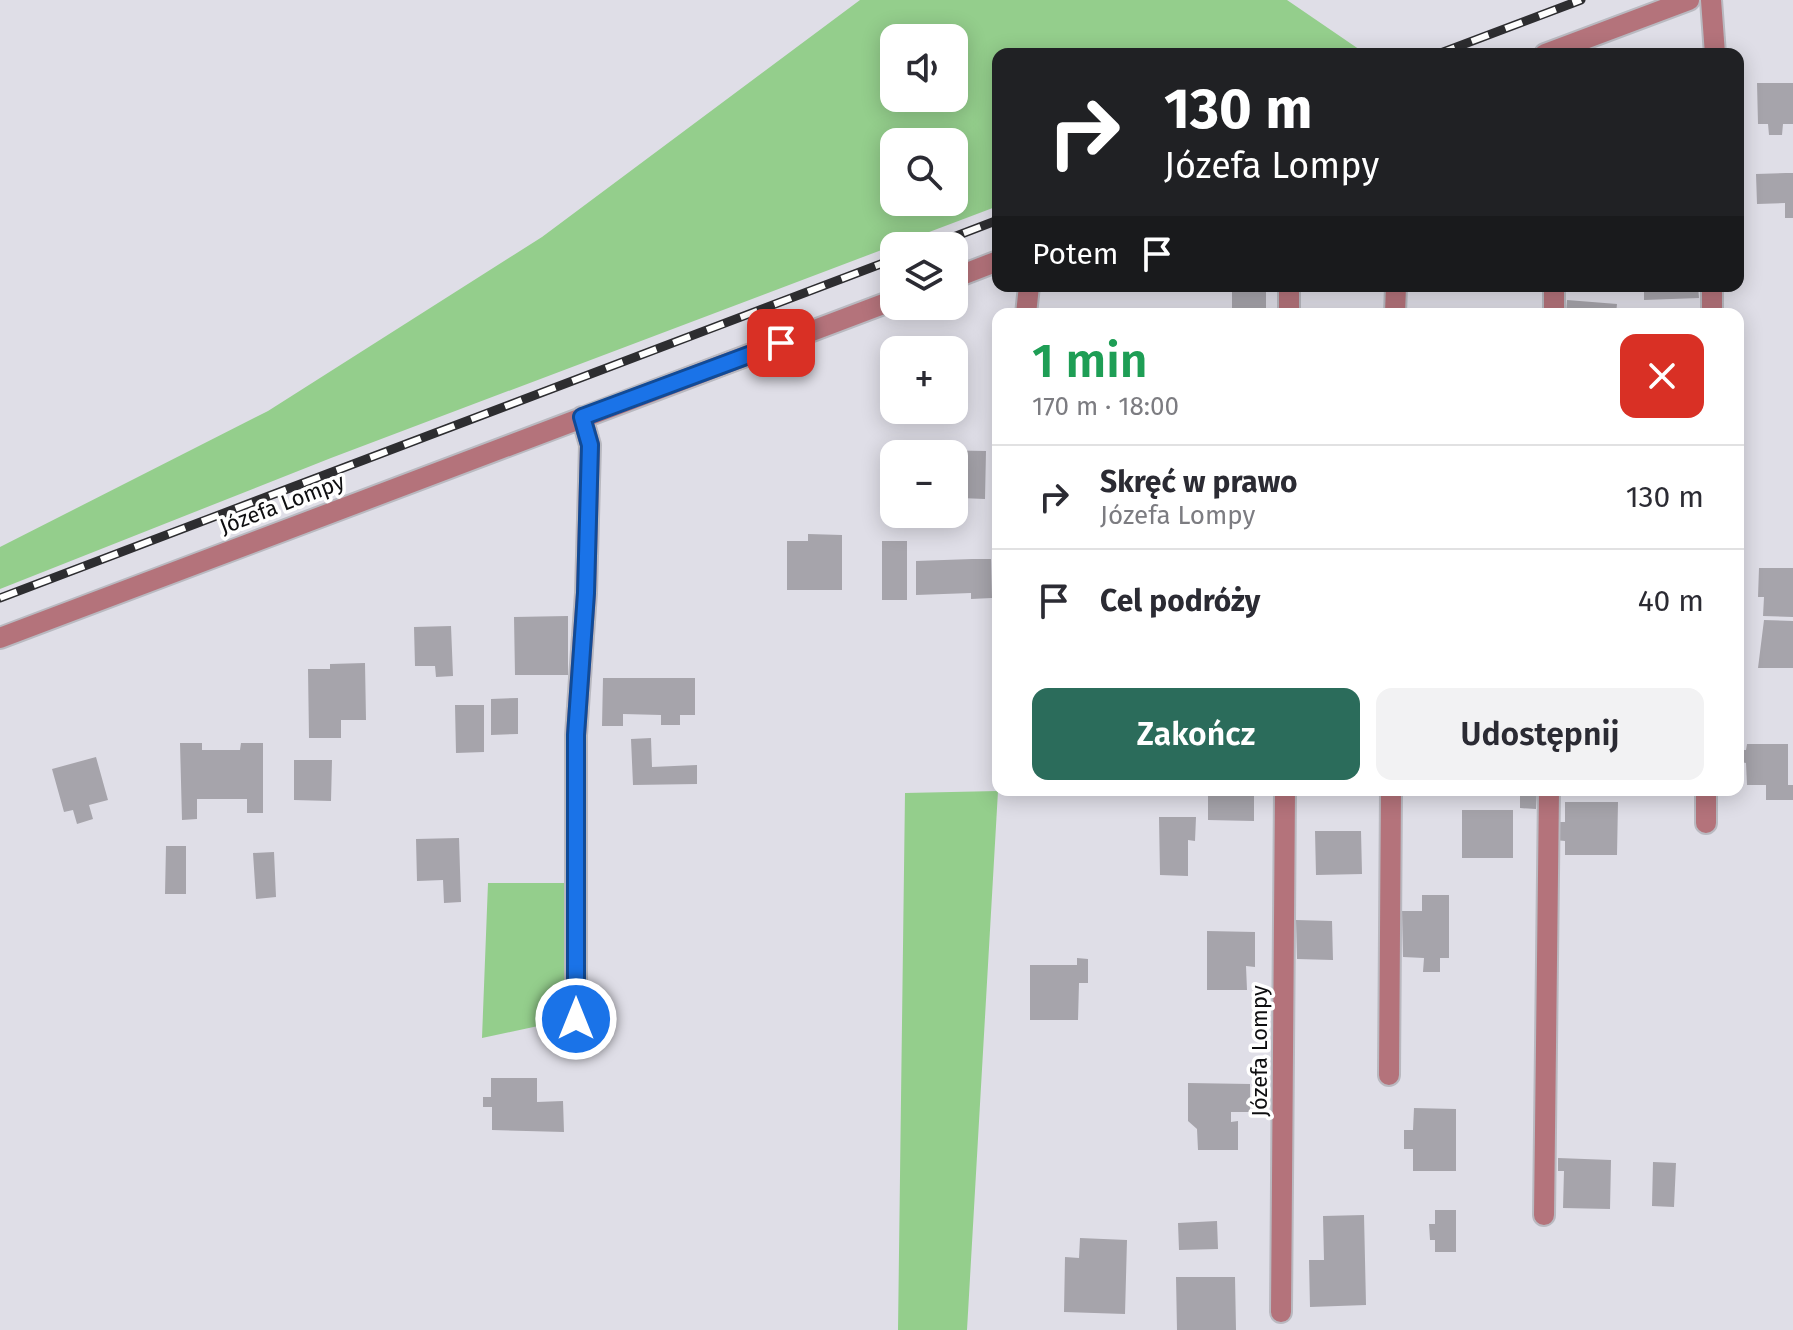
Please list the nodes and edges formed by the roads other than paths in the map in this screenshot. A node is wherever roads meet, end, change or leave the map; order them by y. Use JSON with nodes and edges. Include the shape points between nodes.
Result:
{"nodes":[{"id":1,"x":1689,"y":0,"type":"edge"},
{"id":2,"x":1711,"y":0,"type":"edge"},
{"id":3,"x":1561,"y":48,"type":"edge"},
{"id":4,"x":1715,"y":48,"type":"edge"},
{"id":5,"x":992,"y":263,"type":"edge"},
{"id":6,"x":968,"y":273,"type":"edge"},
{"id":7,"x":880,"y":305,"type":"edge"},
{"id":8,"x":582,"y":417,"type":"junction"},
{"id":9,"x":0,"y":638,"type":"edge"},
{"id":10,"x":1285,"y":796,"type":"edge"},
{"id":11,"x":1391,"y":796,"type":"edge"},
{"id":12,"x":1549,"y":796,"type":"edge"},
{"id":13,"x":1706,"y":796,"type":"edge"},
{"id":14,"x":1706,"y":823,"type":"dead end"},
{"id":15,"x":576,"y":1019,"type":"dead end"},
{"id":16,"x":1389,"y":1075,"type":"dead end"},
{"id":17,"x":1544,"y":1215,"type":"dead end"},
{"id":18,"x":1281,"y":1312,"type":"dead end"}],
"edges":[{"from":1,"to":3,"type":"street"},
{"from":2,"to":4,"type":"street"},
{"from":5,"to":6,"type":"street"},
{"from":7,"to":8,"type":"street","name":"Józefa Lompy"},
{"from":8,"to":9,"type":"street","name":"Józefa Lompy"},
{"from":8,"to":15,"type":"street","via":[[590,445],[576,735]]},
{"from":10,"to":18,"type":"street","name":"Józefa Lompy"},
{"from":11,"to":16,"type":"street"},
{"from":12,"to":17,"type":"street"},
{"from":13,"to":14,"type":"street"}]}
